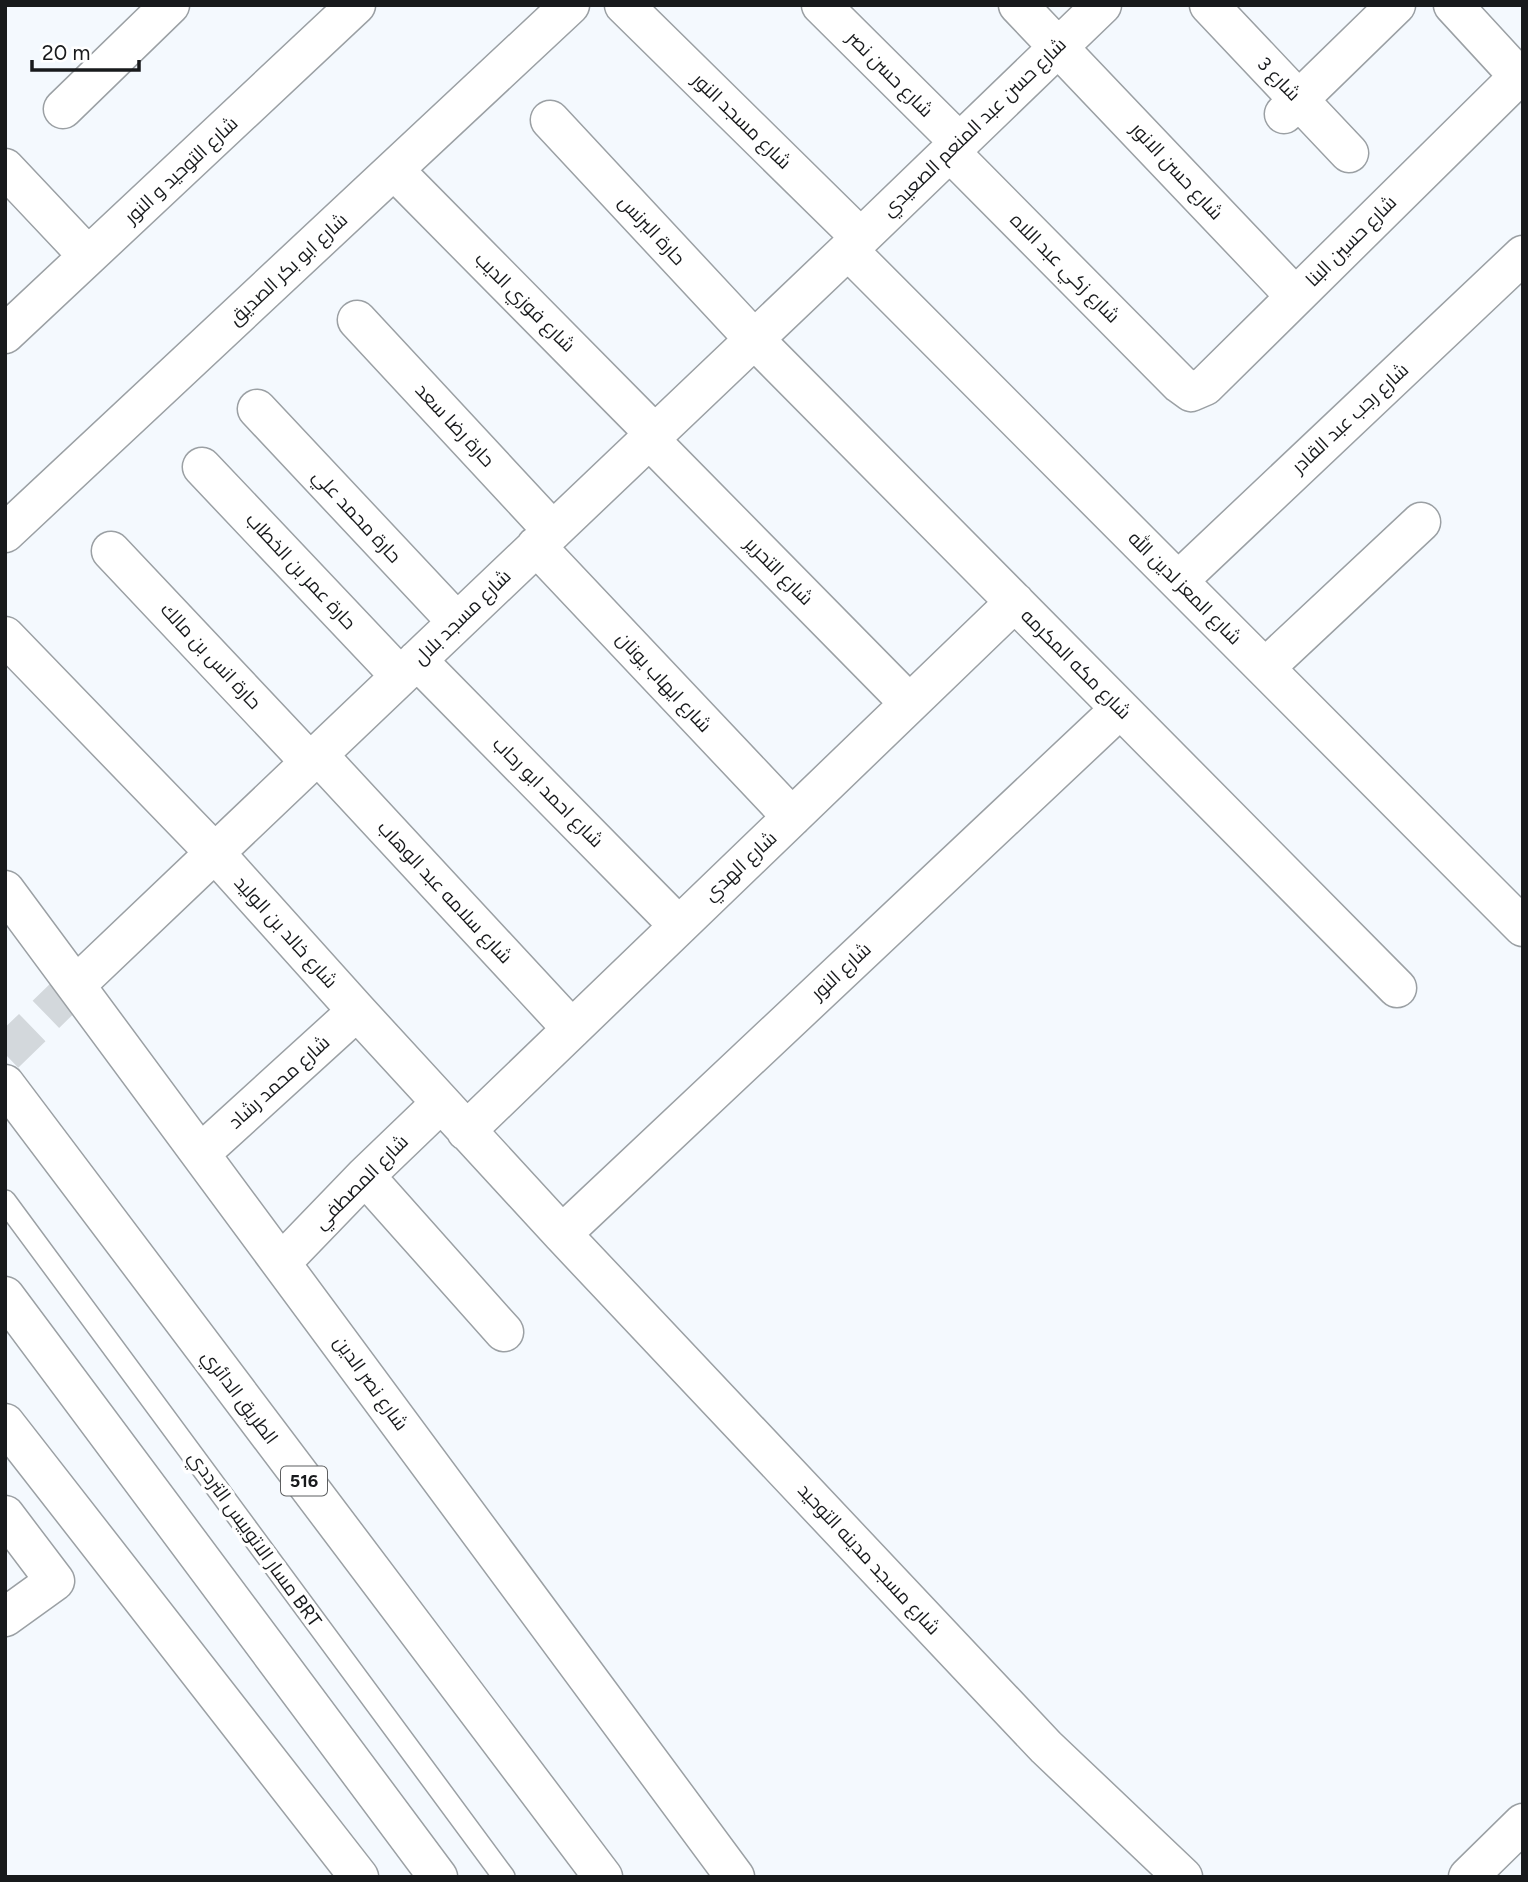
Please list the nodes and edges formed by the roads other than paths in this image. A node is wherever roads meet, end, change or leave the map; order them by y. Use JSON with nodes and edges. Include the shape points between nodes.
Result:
{"nodes":[{"id":1,"x":170,"y":5,"type":"edge"},
{"id":2,"x":356,"y":5,"type":"edge"},
{"id":3,"x":570,"y":5,"type":"edge"},
{"id":4,"x":624,"y":5,"type":"edge"},
{"id":5,"x":821,"y":5,"type":"edge"},
{"id":6,"x":1018,"y":5,"type":"edge"},
{"id":7,"x":1102,"y":5,"type":"edge"},
{"id":8,"x":1209,"y":5,"type":"edge"},
{"id":9,"x":1396,"y":5,"type":"edge"},
{"id":10,"x":1453,"y":5,"type":"edge"},
{"id":11,"x":1058,"y":47,"type":"junction"},
{"id":12,"x":1517,"y":67,"type":"edge"},
{"id":13,"x":1291,"y":106,"type":"junction"},
{"id":14,"x":63,"y":109,"type":"dead end"},
{"id":15,"x":550,"y":120,"type":"dead end"},
{"id":16,"x":955,"y":147,"type":"junction"},
{"id":17,"x":1349,"y":153,"type":"dead end"},
{"id":18,"x":5,"y":168,"type":"edge"},
{"id":19,"x":394,"y":170,"type":"junction"},
{"id":20,"x":854,"y":244,"type":"junction"},
{"id":21,"x":1523,"y":255,"type":"edge"},
{"id":22,"x":88,"y":256,"type":"junction"},
{"id":23,"x":1295,"y":296,"type":"junction"},
{"id":24,"x":357,"y":320,"type":"dead end"},
{"id":25,"x":5,"y":334,"type":"edge"},
{"id":26,"x":754,"y":339,"type":"junction"},
{"id":27,"x":1180,"y":384,"type":"joint"},
{"id":28,"x":257,"y":409,"type":"dead end"},
{"id":29,"x":652,"y":436,"type":"junction"},
{"id":30,"x":202,"y":467,"type":"dead end"},
{"id":31,"x":1421,"y":522,"type":"dead end"},
{"id":32,"x":5,"y":533,"type":"edge"},
{"id":33,"x":545,"y":538,"type":"junction"},
{"id":34,"x":111,"y":551,"type":"dead end"},
{"id":35,"x":1178,"y":581,"type":"junction"},
{"id":36,"x":1015,"y":602,"type":"junction"},
{"id":37,"x":457,"y":622,"type":"junction"},
{"id":38,"x":5,"y":636,"type":"edge"},
{"id":39,"x":408,"y":668,"type":"junction"},
{"id":40,"x":1265,"y":668,"type":"junction"},
{"id":41,"x":909,"y":703,"type":"junction"},
{"id":42,"x":1120,"y":709,"type":"junction"},
{"id":43,"x":314,"y":758,"type":"junction"},
{"id":44,"x":792,"y":817,"type":"junction"},
{"id":45,"x":215,"y":853,"type":"junction"},
{"id":46,"x":5,"y":890,"type":"edge"},
{"id":47,"x":678,"y":925,"type":"junction"},
{"id":48,"x":1523,"y":927,"type":"edge"},
{"id":49,"x":76,"y":985,"type":"junction"},
{"id":50,"x":1397,"y":988,"type":"dead end"},
{"id":51,"x":356,"y":1011,"type":"junction"},
{"id":52,"x":572,"y":1029,"type":"junction"},
{"id":53,"x":5,"y":1084,"type":"edge"},
{"id":54,"x":454,"y":1117,"type":"junction"},
{"id":55,"x":201,"y":1153,"type":"junction"},
{"id":56,"x":365,"y":1176,"type":"junction"},
{"id":57,"x":5,"y":1201,"type":"edge"},
{"id":58,"x":562,"y":1234,"type":"junction"},
{"id":59,"x":282,"y":1262,"type":"junction"},
{"id":60,"x":5,"y":1296,"type":"edge"},
{"id":61,"x":504,"y":1332,"type":"dead end"},
{"id":62,"x":5,"y":1423,"type":"edge"},
{"id":63,"x":5,"y":1515,"type":"edge"},
{"id":64,"x":5,"y":1617,"type":"edge"},
{"id":65,"x":1523,"y":1823,"type":"edge"},
{"id":66,"x":359,"y":1877,"type":"edge"},
{"id":67,"x":438,"y":1877,"type":"edge"},
{"id":68,"x":504,"y":1877,"type":"edge"},
{"id":69,"x":603,"y":1877,"type":"edge"},
{"id":70,"x":735,"y":1877,"type":"edge"},
{"id":71,"x":1183,"y":1877,"type":"edge"},
{"id":72,"x":1468,"y":1877,"type":"edge"}],
"edges":[{"from":1,"to":14,"type":"main road"},
{"from":2,"to":22,"type":"main road","name":"شارع التوحيد و النور"},
{"from":3,"to":19,"type":"main road","name":"شارع ابو بكر الصديق"},
{"from":4,"to":20,"type":"main road","name":"شارع مسجد النور"},
{"from":5,"to":16,"type":"main road","name":"شارع حسن نصر"},
{"from":6,"to":11,"type":"main road","name":"شارع حسن الانور"},
{"from":7,"to":11,"type":"main road","name":"شارع حسن عبد المنعم الصعيدي"},
{"from":8,"to":13,"type":"main road","name":"شارع 3"},
{"from":9,"to":13,"type":"main road"},
{"from":10,"to":12,"type":"main road"},
{"from":11,"to":16,"type":"main road","name":"شارع حسن عبد المنعم الصعيدي"},
{"from":11,"to":23,"type":"main road","name":"شارع حسن الانور"},
{"from":12,"to":23,"type":"main road","name":"شارع حسين البنا"},
{"from":13,"to":17,"type":"main road","name":"شارع 3"},
{"from":15,"to":26,"type":"main road","name":"حارة البرنس"},
{"from":16,"to":20,"type":"main road","name":"شارع حسن عبد المنعم الصعيدي"},
{"from":16,"to":27,"type":"main road","name":"شارع زكي عبد اللاه"},
{"from":18,"to":22,"type":"main road"},
{"from":19,"to":29,"type":"main road","name":"شارع فوزي الديب"},
{"from":19,"to":32,"type":"main road","name":"شارع ابو بكر الصديق"},
{"from":20,"to":26,"type":"main road","name":"شارع مسجد بلال"},
{"from":20,"to":35,"type":"main road","name":"شارع المعز لدين الله"},
{"from":21,"to":35,"type":"main road","name":"شارع رجب عبد القادر"},
{"from":22,"to":25,"type":"main road","name":"شارع التوحيد و النور"},
{"from":23,"to":27,"type":"main road","name":"شارع حسين البنا","via":[[1205,386],[1191,392]]},
{"from":24,"to":33,"type":"main road","name":"حارة رضا سعد"},
{"from":26,"to":29,"type":"main road","name":"شارع مسجد بلال"},
{"from":26,"to":36,"type":"main road","name":"شارع مكه المكرمه"},
{"from":28,"to":37,"type":"main road","name":"حارة محمد علي"},
{"from":29,"to":33,"type":"main road","name":"شارع مسجد بلال"},
{"from":29,"to":41,"type":"main road","name":"شارع التحرير"},
{"from":30,"to":39,"type":"main road","name":"حارة عمر بن الخطاب"},
{"from":31,"to":40,"type":"main road"},
{"from":33,"to":37,"type":"main road","name":"شارع مسجد بلال"},
{"from":33,"to":44,"type":"main road","name":"شارع ايهاب يونان"},
{"from":34,"to":43,"type":"main road","name":"حارة انس بن مالك"},
{"from":35,"to":40,"type":"main road","name":"شارع المعز لدين الله"},
{"from":36,"to":41,"type":"main road","name":"شارع الهدي"},
{"from":36,"to":42,"type":"main road","name":"شارع مكه المكرمه"},
{"from":37,"to":39,"type":"main road","name":"شارع مسجد بلال"},
{"from":38,"to":45,"type":"main road","name":"شارع خالد بن الوليد"},
{"from":39,"to":43,"type":"main road","name":"شارع مسجد بلال"},
{"from":39,"to":47,"type":"main road","name":"شارع احمد ابو رحاب"},
{"from":40,"to":48,"type":"main road","name":"شارع المعز لدين الله"},
{"from":41,"to":44,"type":"main road","name":"شارع الهدي"},
{"from":42,"to":50,"type":"main road","name":"شارع مكه المكرمه"},
{"from":42,"to":58,"type":"main road","name":"شارع النور"},
{"from":43,"to":45,"type":"main road","name":"شارع مسجد بلال"},
{"from":43,"to":52,"type":"main road","name":"شارع سلامه عبد الوهاب"},
{"from":44,"to":47,"type":"main road","name":"شارع الهدي"},
{"from":45,"to":49,"type":"main road","name":"شارع مسجد بلال"},
{"from":45,"to":51,"type":"main road","name":"شارع خالد بن الوليد"},
{"from":46,"to":49,"type":"main road","name":"شارع نصر الدين"},
{"from":47,"to":52,"type":"main road","name":"شارع الهدي"},
{"from":49,"to":55,"type":"main road","name":"شارع نصر الدين"},
{"from":51,"to":54,"type":"main road","name":"شارع خالد بن الوليد"},
{"from":51,"to":55,"type":"main road","name":"شارع محمد رشاد"},
{"from":52,"to":54,"type":"main road","name":"شارع الهدي"},
{"from":53,"to":69,"type":"main road","name":"الطريق الدائري","number":"516"},
{"from":54,"to":56,"type":"main road","name":"شارع المصطفي"},
{"from":54,"to":58,"type":"main road","name":"شارع خالد بن الوليد"},
{"from":55,"to":59,"type":"main road","name":"شارع نصر الدين"},
{"from":56,"to":59,"type":"main road","name":"شارع المصطفي"},
{"from":56,"to":61,"type":"main road"},
{"from":57,"to":68,"type":"lane","name":"مسار الاتوبيس الترددي BRT"},
{"from":58,"to":71,"type":"main road","name":"شارع مسجد مدينه التوحيد","via":[[1046,1747]]},
{"from":59,"to":70,"type":"main road","name":"شارع نصر الدين"},
{"from":60,"to":67,"type":"main road"},
{"from":62,"to":66,"type":"main road"},
{"from":63,"to":64,"type":"main road","via":[[55,1581]]},
{"from":65,"to":72,"type":"main road"}]}
